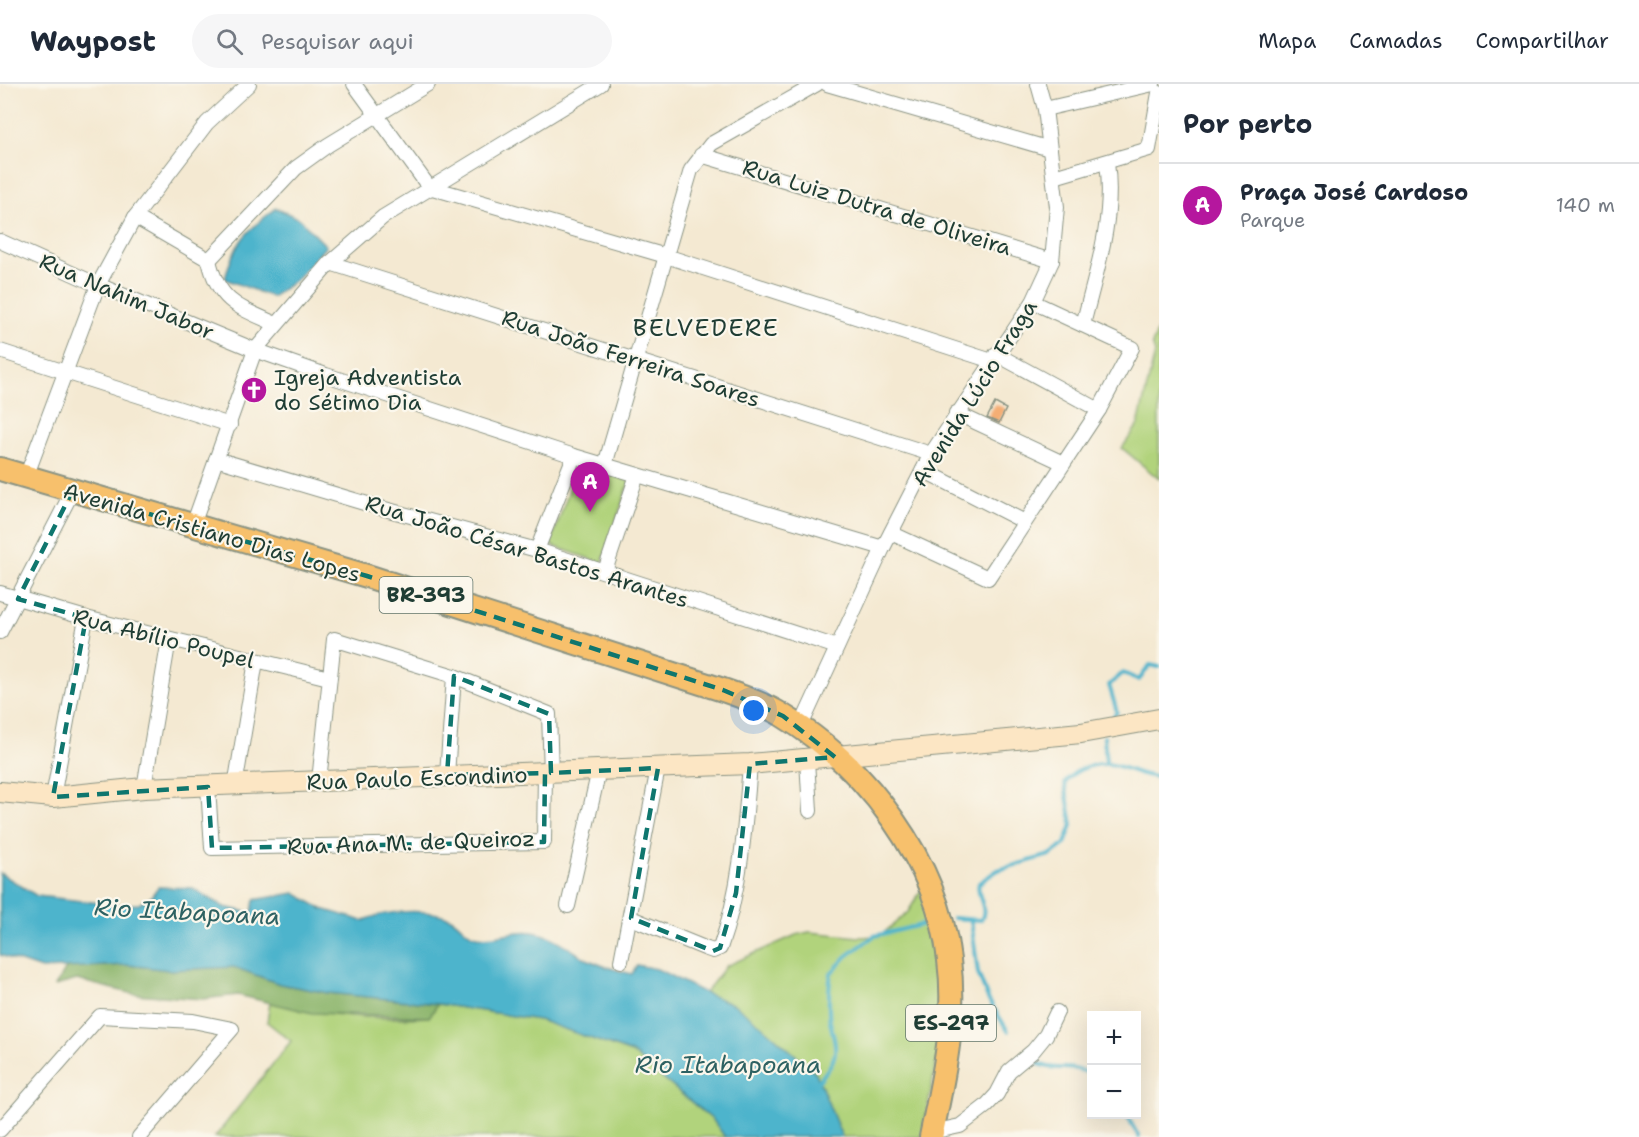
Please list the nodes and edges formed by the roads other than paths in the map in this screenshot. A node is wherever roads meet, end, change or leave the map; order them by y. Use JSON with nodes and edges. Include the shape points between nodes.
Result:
{"nodes":[{"id":1,"x":249,"y":84,"type":"edge"},
{"id":2,"x":354,"y":84,"type":"edge"},
{"id":3,"x":428,"y":84,"type":"edge"},
{"id":4,"x":601,"y":84,"type":"edge"},
{"id":5,"x":817,"y":84,"type":"edge"},
{"id":6,"x":827,"y":84,"type":"edge"},
{"id":7,"x":1038,"y":84,"type":"edge"},
{"id":8,"x":1153,"y":84,"type":"edge"},
{"id":9,"x":1159,"y":93,"type":"edge"},
{"id":10,"x":1045,"y":109,"type":"junction"},
{"id":11,"x":376,"y":115,"type":"junction"},
{"id":12,"x":1050,"y":149,"type":"junction"},
{"id":13,"x":701,"y":155,"type":"junction"},
{"id":14,"x":1107,"y":163,"type":"junction"},
{"id":15,"x":1054,"y":177,"type":"junction"},
{"id":16,"x":429,"y":187,"type":"junction"},
{"id":17,"x":135,"y":218,"type":"junction"},
{"id":18,"x":0,"y":241,"type":"edge"},
{"id":19,"x":666,"y":256,"type":"junction"},
{"id":20,"x":208,"y":260,"type":"junction"},
{"id":21,"x":1052,"y":261,"type":"junction"},
{"id":22,"x":330,"y":263,"type":"junction"},
{"id":23,"x":98,"y":285,"type":"junction"},
{"id":24,"x":1033,"y":302,"type":"junction"},
{"id":25,"x":276,"y":324,"type":"junction"},
{"id":26,"x":1083,"y":325,"type":"junction"},
{"id":27,"x":255,"y":350,"type":"junction"},
{"id":28,"x":0,"y":351,"type":"edge"},
{"id":29,"x":634,"y":358,"type":"junction"},
{"id":30,"x":994,"y":358,"type":"junction"},
{"id":31,"x":64,"y":371,"type":"junction"},
{"id":32,"x":1099,"y":410,"type":"junction"},
{"id":33,"x":956,"y":413,"type":"junction"},
{"id":34,"x":230,"y":425,"type":"junction"},
{"id":35,"x":931,"y":454,"type":"junction"},
{"id":36,"x":574,"y":456,"type":"junction"},
{"id":37,"x":216,"y":459,"type":"junction"},
{"id":38,"x":1063,"y":464,"type":"junction"},
{"id":39,"x":604,"y":465,"type":"junction"},
{"id":40,"x":0,"y":469,"type":"edge"},
{"id":41,"x":923,"y":470,"type":"junction"},
{"id":42,"x":637,"y":475,"type":"junction"},
{"id":43,"x":26,"y":477,"type":"junction"},
{"id":44,"x":72,"y":492,"type":"junction"},
{"id":45,"x":1023,"y":521,"type":"junction"},
{"id":46,"x":193,"y":525,"type":"junction"},
{"id":47,"x":891,"y":533,"type":"junction"},
{"id":48,"x":883,"y":548,"type":"junction"},
{"id":49,"x":537,"y":550,"type":"junction"},
{"id":50,"x":605,"y":571,"type":"junction"},
{"id":51,"x":0,"y":593,"type":"edge"},
{"id":52,"x":18,"y":599,"type":"junction"},
{"id":53,"x":86,"y":618,"type":"junction"},
{"id":54,"x":0,"y":632,"type":"edge"},
{"id":55,"x":169,"y":639,"type":"junction"},
{"id":56,"x":837,"y":646,"type":"junction"},
{"id":57,"x":256,"y":661,"type":"junction"},
{"id":58,"x":453,"y":676,"type":"junction"},
{"id":59,"x":329,"y":678,"type":"junction"},
{"id":60,"x":1159,"y":719,"type":"edge"},
{"id":61,"x":800,"y":728,"type":"junction"},
{"id":62,"x":835,"y":757,"type":"junction"},
{"id":63,"x":807,"y":760,"type":"junction"},
{"id":64,"x":750,"y":764,"type":"junction"},
{"id":65,"x":658,"y":768,"type":"junction"},
{"id":66,"x":599,"y":770,"type":"junction"},
{"id":67,"x":548,"y":773,"type":"junction"},
{"id":68,"x":447,"y":776,"type":"junction"},
{"id":69,"x":320,"y":781,"type":"junction"},
{"id":70,"x":235,"y":786,"type":"junction"},
{"id":71,"x":208,"y":787,"type":"junction"},
{"id":72,"x":144,"y":788,"type":"junction"},
{"id":73,"x":0,"y":792,"type":"edge"},
{"id":74,"x":53,"y":797,"type":"junction"},
{"id":75,"x":810,"y":811,"type":"dead end"},
{"id":76,"x":568,"y":906,"type":"dead end"},
{"id":77,"x":631,"y":918,"type":"junction"},
{"id":78,"x":621,"y":961,"type":"dead end"},
{"id":79,"x":1057,"y":1012,"type":"dead end"},
{"id":80,"x":0,"y":1130,"type":"edge"},
{"id":81,"x":932,"y":1135,"type":"edge"},
{"id":82,"x":139,"y":1137,"type":"edge"}],
"edges":[{"from":1,"to":17,"type":"street","via":[[207,123]]},
{"from":2,"to":11,"type":"street"},
{"from":3,"to":11,"type":"street"},
{"from":4,"to":16,"type":"street"},
{"from":5,"to":13,"type":"street","via":[[711,144]]},
{"from":6,"to":12,"type":"street"},
{"from":7,"to":10,"type":"street","name":"Avenida Lúcio Fraga"},
{"from":8,"to":10,"type":"street"},
{"from":9,"to":14,"type":"street","via":[[1149,149]]},
{"from":10,"to":12,"type":"street","name":"Avenida Lúcio Fraga"},
{"from":11,"to":16,"type":"street"},
{"from":11,"to":20,"type":"street","via":[[296,168]]},
{"from":12,"to":15,"type":"street","name":"Avenida Lúcio Fraga"},
{"from":13,"to":19,"type":"street","via":[[691,170]]},
{"from":13,"to":21,"type":"street","name":"Rua Luiz Dutra de Oliveira"},
{"from":14,"to":15,"type":"street"},
{"from":14,"to":26,"type":"street","via":[[1110,184],[1105,235]]},
{"from":15,"to":21,"type":"street","name":"Avenida Lúcio Fraga","via":[[1057,207]]},
{"from":16,"to":19,"type":"street"},
{"from":16,"to":22,"type":"street","via":[[383,217]]},
{"from":17,"to":20,"type":"street"},
{"from":17,"to":23,"type":"street"},
{"from":18,"to":23,"type":"street","name":"Rua Nahim Jabor"},
{"from":19,"to":29,"type":"street"},
{"from":19,"to":30,"type":"street"},
{"from":20,"to":25,"type":"street","via":[[213,281],[233,305]]},
{"from":21,"to":24,"type":"street","name":"Avenida Lúcio Fraga"},
{"from":22,"to":25,"type":"street"},
{"from":22,"to":29,"type":"street","name":"Rua João Ferreira Soares"},
{"from":23,"to":27,"type":"street","name":"Rua Nahim Jabor"},
{"from":23,"to":31,"type":"street"},
{"from":24,"to":26,"type":"street"},
{"from":24,"to":30,"type":"street","name":"Avenida Lúcio Fraga"},
{"from":25,"to":27,"type":"street"},
{"from":26,"to":32,"type":"street","via":[[1132,351]]},
{"from":27,"to":34,"type":"street"},
{"from":27,"to":36,"type":"street","name":"Rua Nahim Jabor"},
{"from":28,"to":31,"type":"street"},
{"from":29,"to":35,"type":"street","name":"Rua João Ferreira Soares"},
{"from":29,"to":39,"type":"street"},
{"from":30,"to":32,"type":"street"},
{"from":30,"to":33,"type":"street","name":"Avenida Lúcio Fraga"},
{"from":31,"to":34,"type":"street"},
{"from":31,"to":43,"type":"street"},
{"from":32,"to":38,"type":"street"},
{"from":33,"to":35,"type":"street","name":"Avenida Lúcio Fraga"},
{"from":33,"to":38,"type":"street"},
{"from":34,"to":37,"type":"street"},
{"from":35,"to":41,"type":"street","name":"Avenida Lúcio Fraga"},
{"from":36,"to":39,"type":"street","name":"Rua Nahim Jabor"},
{"from":36,"to":49,"type":"street"},
{"from":37,"to":46,"type":"street"},
{"from":37,"to":49,"type":"street","name":"Rua João César Bastos Arantes"},
{"from":38,"to":45,"type":"street"},
{"from":39,"to":42,"type":"street","name":"Rua Nahim Jabor"},
{"from":40,"to":43,"type":"main road","name":"Avenida Cristiano Dias Lopes","number":"BR-393"},
{"from":41,"to":45,"type":"street"},
{"from":41,"to":47,"type":"street","name":"Avenida Lúcio Fraga"},
{"from":42,"to":48,"type":"street","name":"Rua Nahim Jabor"},
{"from":42,"to":50,"type":"street"},
{"from":43,"to":44,"type":"main road","name":"Avenida Cristiano Dias Lopes","number":"BR-393"},
{"from":44,"to":46,"type":"main road","name":"Avenida Cristiano Dias Lopes","number":"BR-393"},
{"from":44,"to":52,"type":"street"},
{"from":45,"to":47,"type":"street","via":[[988,578]]},
{"from":46,"to":61,"type":"main road","name":"Avenida Cristiano Dias Lopes","number":"BR-393","via":[[723,690],[771,709]]},
{"from":47,"to":48,"type":"street","name":"Avenida Lúcio Fraga"},
{"from":48,"to":56,"type":"street","name":"Avenida Lúcio Fraga"},
{"from":49,"to":50,"type":"street","name":"Rua João César Bastos Arantes"},
{"from":50,"to":56,"type":"street","name":"Rua João César Bastos Arantes"},
{"from":51,"to":52,"type":"street","name":"Rua Abílio Poupel"},
{"from":52,"to":53,"type":"street","name":"Rua Abílio Poupel"},
{"from":52,"to":54,"type":"street"},
{"from":53,"to":55,"type":"street","name":"Rua Abílio Poupel"},
{"from":53,"to":74,"type":"street"},
{"from":55,"to":57,"type":"street","name":"Rua Abílio Poupel"},
{"from":55,"to":72,"type":"street"},
{"from":56,"to":61,"type":"street","name":"Avenida Lúcio Fraga"},
{"from":57,"to":59,"type":"street","name":"Rua Abílio Poupel"},
{"from":57,"to":70,"type":"street"},
{"from":58,"to":59,"type":"street","via":[[334,639]]},
{"from":58,"to":67,"type":"street","via":[[549,714]]},
{"from":58,"to":68,"type":"street"},
{"from":59,"to":69,"type":"street"},
{"from":60,"to":62,"type":"main road","name":"Rua Paulo Escondino","via":[[1081,733]]},
{"from":61,"to":62,"type":"main road","name":"Avenida Cristiano Dias Lopes","number":"BR-393"},
{"from":62,"to":63,"type":"main road","name":"Rua Paulo Escondino"},
{"from":62,"to":81,"type":"main road","name":"Avenida Cristiano Dias Lopes","number":"ES-297","via":[[878,798],[895,821],[926,881],[943,932],[950,960],[951,1027]]},
{"from":63,"to":64,"type":"main road","name":"Rua Paulo Escondino"},
{"from":63,"to":75,"type":"street"},
{"from":64,"to":65,"type":"main road","name":"Rua Paulo Escondino"},
{"from":64,"to":77,"type":"street","via":[[740,874],[720,948],[707,949]]},
{"from":65,"to":66,"type":"main road","name":"Rua Paulo Escondino"},
{"from":65,"to":77,"type":"street"},
{"from":66,"to":67,"type":"main road","name":"Rua Paulo Escondino"},
{"from":66,"to":76,"type":"street"},
{"from":67,"to":68,"type":"main road","name":"Rua Paulo Escondino"},
{"from":67,"to":71,"type":"street","name":"Rua Ana M. de Queiroz","via":[[544,842],[212,848]]},
{"from":68,"to":69,"type":"main road","name":"Rua Paulo Escondino"},
{"from":69,"to":70,"type":"main road","name":"Rua Paulo Escondino"},
{"from":70,"to":71,"type":"main road","name":"Rua Paulo Escondino"},
{"from":71,"to":72,"type":"main road","name":"Rua Paulo Escondino"},
{"from":72,"to":74,"type":"main road","name":"Rua Paulo Escondino"},
{"from":73,"to":74,"type":"main road","name":"Rua Paulo Escondino"},
{"from":77,"to":78,"type":"street"},
{"from":79,"to":81,"type":"street","via":[[1046,1035],[1009,1071],[997,1095],[986,1106],[960,1126]]},
{"from":80,"to":82,"type":"street","via":[[100,1016],[193,1021],[232,1029]]}]}
